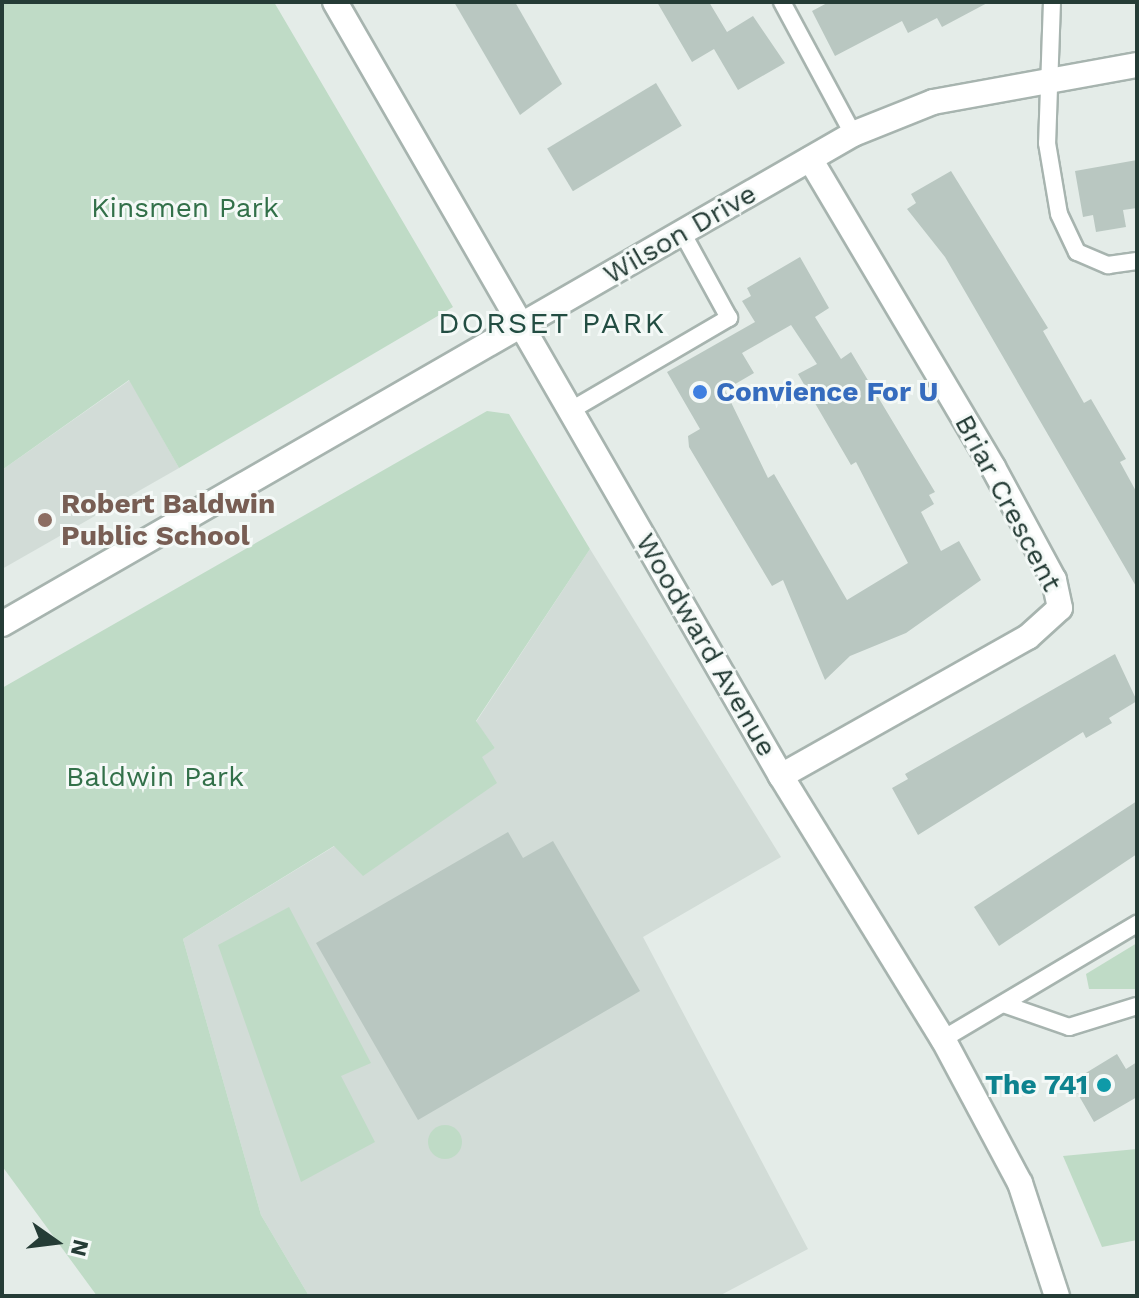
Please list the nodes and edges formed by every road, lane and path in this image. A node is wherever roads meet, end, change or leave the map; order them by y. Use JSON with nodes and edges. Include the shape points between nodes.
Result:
{"nodes":[{"id":1,"x":335,"y":2,"type":"edge"},
{"id":2,"x":782,"y":2,"type":"edge"},
{"id":3,"x":1052,"y":2,"type":"edge"},
{"id":4,"x":1137,"y":65,"type":"edge"},
{"id":5,"x":1050,"y":77,"type":"junction"},
{"id":6,"x":853,"y":134,"type":"junction"},
{"id":7,"x":810,"y":159,"type":"junction"},
{"id":8,"x":682,"y":232,"type":"junction"},
{"id":9,"x":1137,"y":261,"type":"edge"},
{"id":10,"x":524,"y":323,"type":"junction"},
{"id":11,"x":573,"y":409,"type":"junction"},
{"id":12,"x":2,"y":624,"type":"edge"},
{"id":13,"x":781,"y":776,"type":"junction"},
{"id":14,"x":1137,"y":924,"type":"edge"},
{"id":15,"x":1006,"y":1005,"type":"junction"},
{"id":16,"x":1137,"y":1006,"type":"edge"},
{"id":17,"x":943,"y":1039,"type":"junction"},
{"id":18,"x":1057,"y":1296,"type":"edge"}],
"edges":[{"from":1,"to":10,"type":"street","name":"Woodward Avenue"},
{"from":2,"to":6,"type":"lane"},
{"from":3,"to":5,"type":"lane"},
{"from":4,"to":5,"type":"street","name":"Wilson Drive"},
{"from":5,"to":6,"type":"street","name":"Wilson Drive","via":[[933,102]]},
{"from":5,"to":9,"type":"lane","via":[[1047,143],[1077,252],[1108,265]]},
{"from":6,"to":7,"type":"street","name":"Wilson Drive"},
{"from":7,"to":8,"type":"street","name":"Wilson Drive"},
{"from":7,"to":13,"type":"street","name":"Briar Crescent","via":[[993,467],[1054,580],[1060,608],[1028,637]]},
{"from":8,"to":10,"type":"street","name":"Wilson Drive"},
{"from":8,"to":11,"type":"lane","via":[[729,318]]},
{"from":10,"to":11,"type":"street","name":"Woodward Avenue"},
{"from":10,"to":12,"type":"street","name":"Wilson Drive"},
{"from":11,"to":13,"type":"street","name":"Woodward Avenue"},
{"from":13,"to":17,"type":"street","name":"Woodward Avenue"},
{"from":14,"to":15,"type":"lane"},
{"from":15,"to":16,"type":"lane","via":[[1069,1027]]},
{"from":15,"to":17,"type":"lane"},
{"from":17,"to":18,"type":"street","name":"Woodward Avenue","via":[[1020,1183]]}]}
